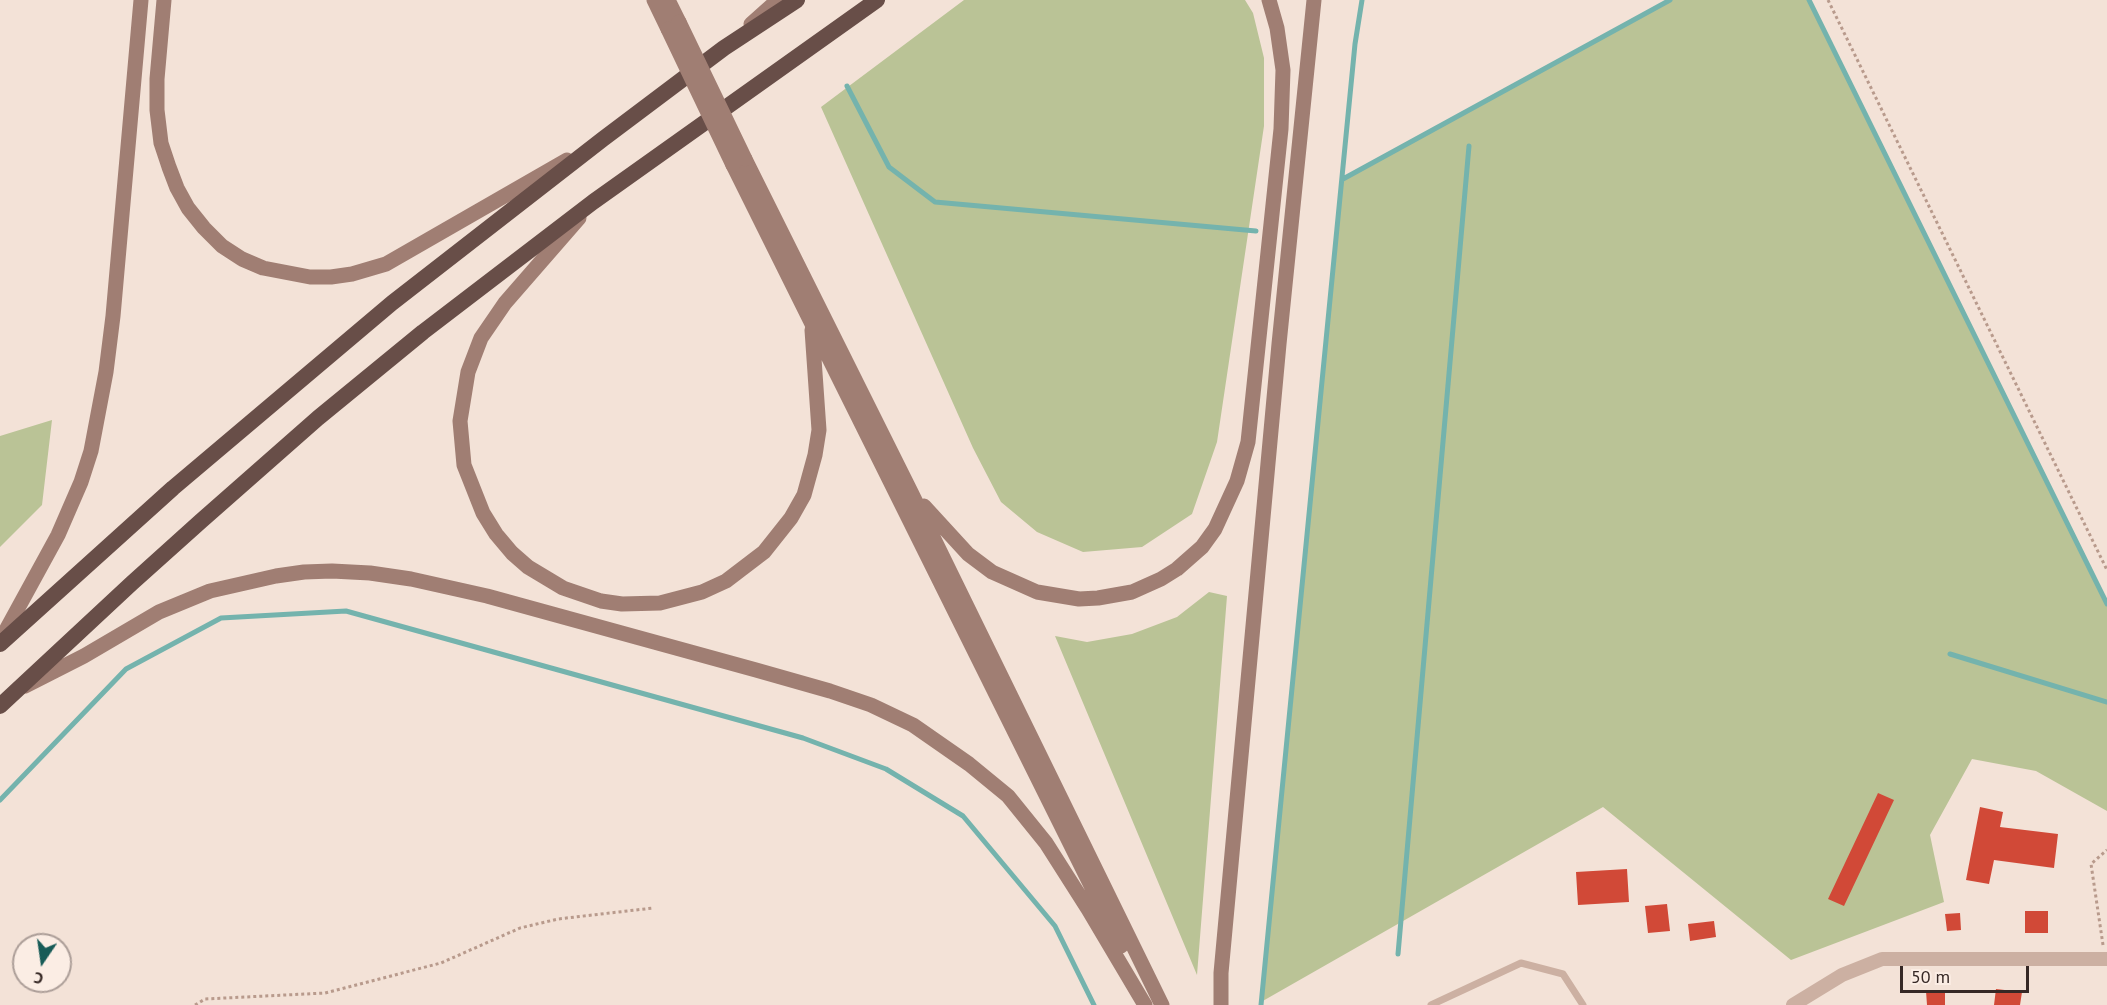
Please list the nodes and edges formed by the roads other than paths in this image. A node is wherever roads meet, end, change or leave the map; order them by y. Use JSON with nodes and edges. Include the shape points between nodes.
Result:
{"nodes":[{"id":1,"x":141,"y":0,"type":"edge"},
{"id":2,"x":164,"y":0,"type":"edge"},
{"id":3,"x":654,"y":0,"type":"edge"},
{"id":4,"x":668,"y":0,"type":"edge"},
{"id":5,"x":778,"y":0,"type":"edge"},
{"id":6,"x":797,"y":0,"type":"edge"},
{"id":7,"x":877,"y":0,"type":"edge"},
{"id":8,"x":886,"y":0,"type":"edge"},
{"id":9,"x":1269,"y":0,"type":"edge"},
{"id":10,"x":1314,"y":0,"type":"edge"},
{"id":11,"x":848,"y":20,"type":"junction"},
{"id":12,"x":674,"y":26,"type":"junction"},
{"id":13,"x":724,"y":48,"type":"junction"},
{"id":14,"x":603,"y":139,"type":"junction"},
{"id":15,"x":739,"y":162,"type":"junction"},
{"id":16,"x":593,"y":202,"type":"junction"},
{"id":17,"x":812,"y":321,"type":"junction"},
{"id":18,"x":912,"y":492,"type":"junction"},
{"id":19,"x":0,"y":642,"type":"edge"},
{"id":20,"x":15,"y":691,"type":"junction"},
{"id":21,"x":0,"y":706,"type":"edge"},
{"id":22,"x":2106,"y":959,"type":"edge"},
{"id":23,"x":1145,"y":1005,"type":"edge"},
{"id":24,"x":1150,"y":1005,"type":"edge"},
{"id":25,"x":1162,"y":1005,"type":"edge"},
{"id":26,"x":1221,"y":1005,"type":"edge"},
{"id":27,"x":1431,"y":1005,"type":"edge"},
{"id":28,"x":1583,"y":1005,"type":"edge"},
{"id":29,"x":1793,"y":1005,"type":"edge"}],
"edges":[{"from":1,"to":19,"type":"main road","via":[[113,316],[91,451],[58,535]]},
{"from":2,"to":14,"type":"main road","via":[[157,110],[161,143],[173,178],[188,208],[222,246],[263,268],[331,277],[386,264]]},
{"from":3,"to":12,"type":"main road"},
{"from":4,"to":12,"type":"main road"},
{"from":5,"to":13,"type":"main road"},
{"from":6,"to":13,"type":"highway"},
{"from":7,"to":11,"type":"highway"},
{"from":8,"to":11,"type":"main road"},
{"from":9,"to":18,"type":"main road","via":[[1283,70],[1281,129],[1248,442],[1225,510],[1202,547],[1177,569],[1132,592],[1079,599],[1037,592],[992,572],[968,554]]},
{"from":10,"to":26,"type":"main road","via":[[1279,344]]},
{"from":11,"to":16,"type":"highway"},
{"from":12,"to":15,"type":"main road","bridge":true},
{"from":13,"to":14,"type":"highway"},
{"from":14,"to":19,"type":"highway","via":[[392,303]]},
{"from":15,"to":17,"type":"main road"},
{"from":15,"to":18,"type":"main road"},
{"from":16,"to":17,"type":"main road","via":[[505,303],[481,338],[468,372],[460,421],[464,465],[483,513],[512,553],[563,588],[601,601],[660,603],[726,581],[764,552],[804,495],[815,455],[819,430]]},
{"from":16,"to":20,"type":"highway","via":[[318,418]]},
{"from":17,"to":24,"type":"main road"},
{"from":18,"to":25,"type":"main road"},
{"from":20,"to":21,"type":"highway"},
{"from":20,"to":23,"type":"main road","via":[[159,612],[210,591],[276,576],[332,571],[411,579],[487,596],[756,670],[871,705],[913,725],[1008,796],[1046,843]]},
{"from":22,"to":29,"type":"street","via":[[1881,959],[1842,975]]},
{"from":27,"to":28,"type":"lane","via":[[1521,963],[1563,974]]}]}
